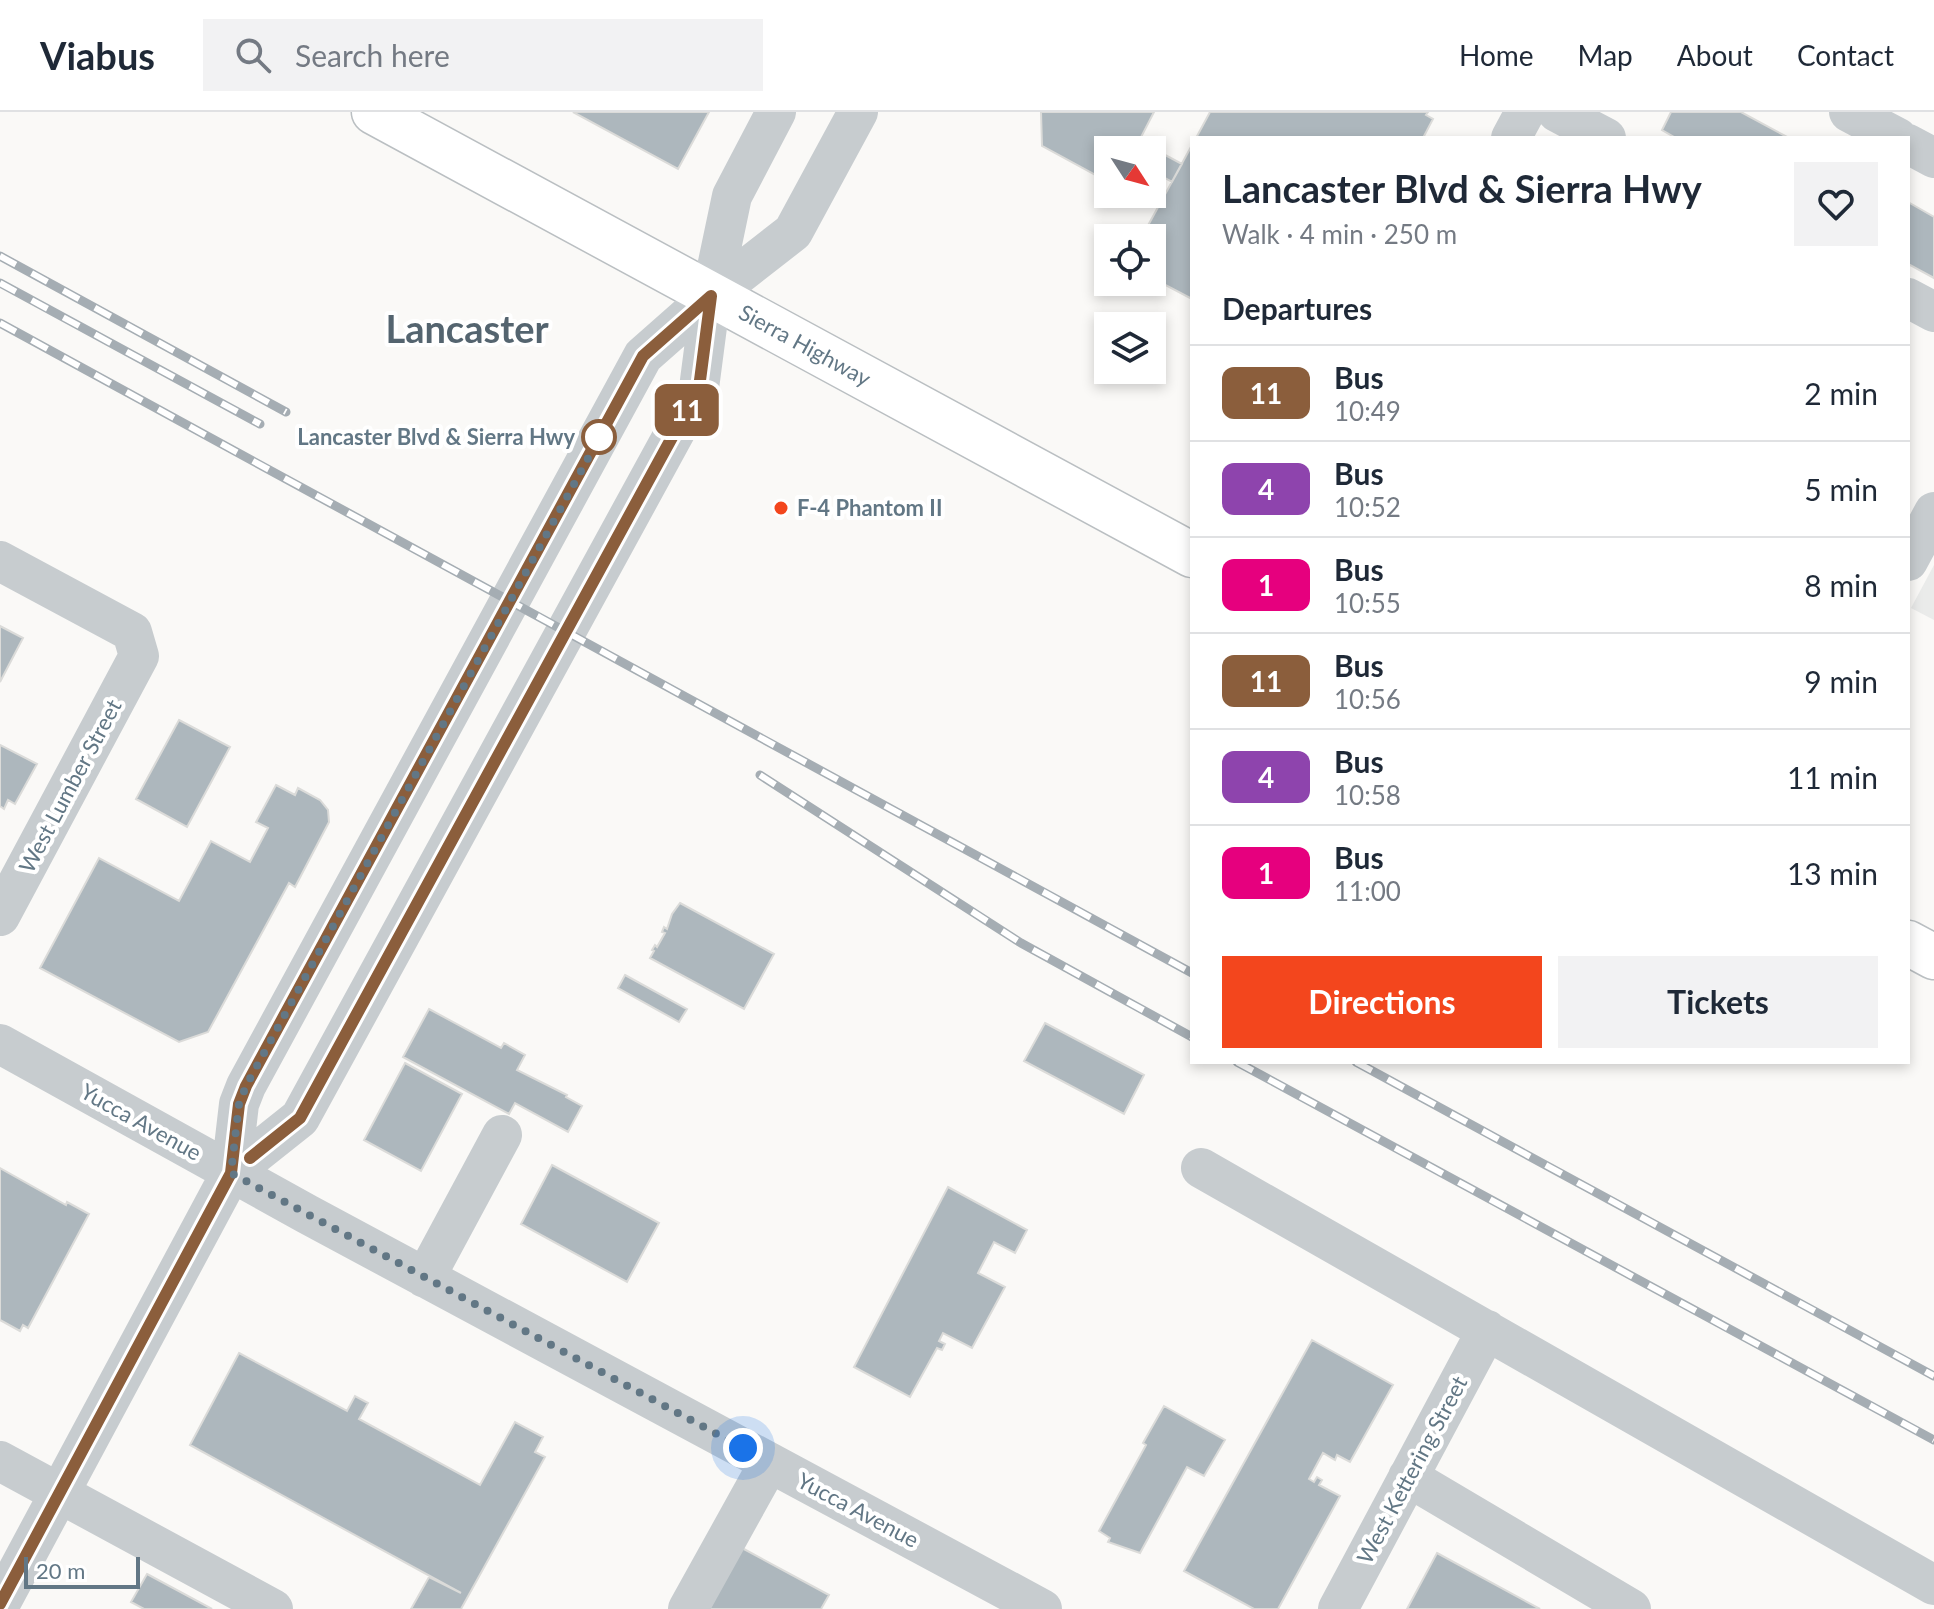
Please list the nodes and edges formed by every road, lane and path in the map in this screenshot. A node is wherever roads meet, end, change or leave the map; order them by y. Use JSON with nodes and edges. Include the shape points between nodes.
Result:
{"nodes":[{"id":1,"x":374,"y":112,"type":"edge"},
{"id":2,"x":776,"y":112,"type":"edge"},
{"id":3,"x":858,"y":112,"type":"edge"},
{"id":4,"x":1525,"y":112,"type":"edge"},
{"id":5,"x":1557,"y":112,"type":"edge"},
{"id":6,"x":1849,"y":112,"type":"edge"},
{"id":7,"x":1512,"y":136,"type":"edge"},
{"id":8,"x":1602,"y":136,"type":"edge"},
{"id":9,"x":1894,"y":136,"type":"edge"},
{"id":10,"x":1910,"y":145,"type":"edge"},
{"id":11,"x":1934,"y":158,"type":"edge"},
{"id":12,"x":711,"y":296,"type":"junction"},
{"id":13,"x":1910,"y":299,"type":"edge"},
{"id":14,"x":1934,"y":312,"type":"edge"},
{"id":15,"x":1934,"y":512,"type":"edge"},
{"id":16,"x":1190,"y":554,"type":"edge"},
{"id":17,"x":1910,"y":557,"type":"edge"},
{"id":18,"x":0,"y":561,"type":"edge"},
{"id":19,"x":16,"y":850,"type":"edge"},
{"id":20,"x":0,"y":916,"type":"edge"},
{"id":21,"x":1910,"y":944,"type":"edge"},
{"id":22,"x":1934,"y":957,"type":"edge"},
{"id":23,"x":0,"y":1044,"type":"edge"},
{"id":24,"x":502,"y":1135,"type":"dead end"},
{"id":25,"x":1201,"y":1168,"type":"dead end"},
{"id":26,"x":231,"y":1173,"type":"junction"},
{"id":27,"x":425,"y":1278,"type":"junction"},
{"id":28,"x":1487,"y":1330,"type":"junction"},
{"id":29,"x":0,"y":1461,"type":"edge"},
{"id":30,"x":769,"y":1463,"type":"junction"},
{"id":31,"x":1408,"y":1477,"type":"junction"},
{"id":32,"x":58,"y":1493,"type":"junction"},
{"id":33,"x":1934,"y":1585,"type":"edge"},
{"id":34,"x":0,"y":1604,"type":"edge"},
{"id":35,"x":273,"y":1609,"type":"edge"},
{"id":36,"x":688,"y":1609,"type":"edge"},
{"id":37,"x":1042,"y":1609,"type":"edge"},
{"id":38,"x":1338,"y":1609,"type":"edge"},
{"id":39,"x":1631,"y":1609,"type":"edge"}],
"edges":[{"from":1,"to":12,"type":"main road","name":"Sierra Highway"},
{"from":2,"to":12,"type":"street","via":[[732,196]]},
{"from":3,"to":12,"type":"street","via":[[793,232]]},
{"from":4,"to":7,"type":"street"},
{"from":5,"to":8,"type":"street"},
{"from":6,"to":9,"type":"street"},
{"from":10,"to":11,"type":"street"},
{"from":12,"to":16,"type":"main road","name":"Sierra Highway"},
{"from":12,"to":26,"type":"street","via":[[643,356],[246,1086]]},
{"from":12,"to":26,"type":"street","via":[[699,388],[561,642],[300,1118]]},
{"from":13,"to":14,"type":"street"},
{"from":15,"to":17,"type":"street"},
{"from":18,"to":19,"type":"street","name":"West Lumber Street","via":[[132,632],[139,656]]},
{"from":19,"to":20,"type":"street","name":"West Lumber Street"},
{"from":21,"to":22,"type":"main road"},
{"from":23,"to":26,"type":"street","name":"Yucca Avenue"},
{"from":24,"to":27,"type":"street"},
{"from":25,"to":28,"type":"street"},
{"from":26,"to":27,"type":"street","name":"Yucca Avenue"},
{"from":26,"to":32,"type":"street"},
{"from":27,"to":30,"type":"street","name":"Yucca Avenue"},
{"from":28,"to":31,"type":"street","name":"West Kettering Street"},
{"from":28,"to":33,"type":"street"},
{"from":29,"to":32,"type":"street"},
{"from":30,"to":36,"type":"street"},
{"from":30,"to":37,"type":"street","name":"Yucca Avenue"},
{"from":31,"to":38,"type":"street","name":"West Kettering Street"},
{"from":31,"to":39,"type":"street"},
{"from":32,"to":34,"type":"street"},
{"from":32,"to":35,"type":"street"}]}
